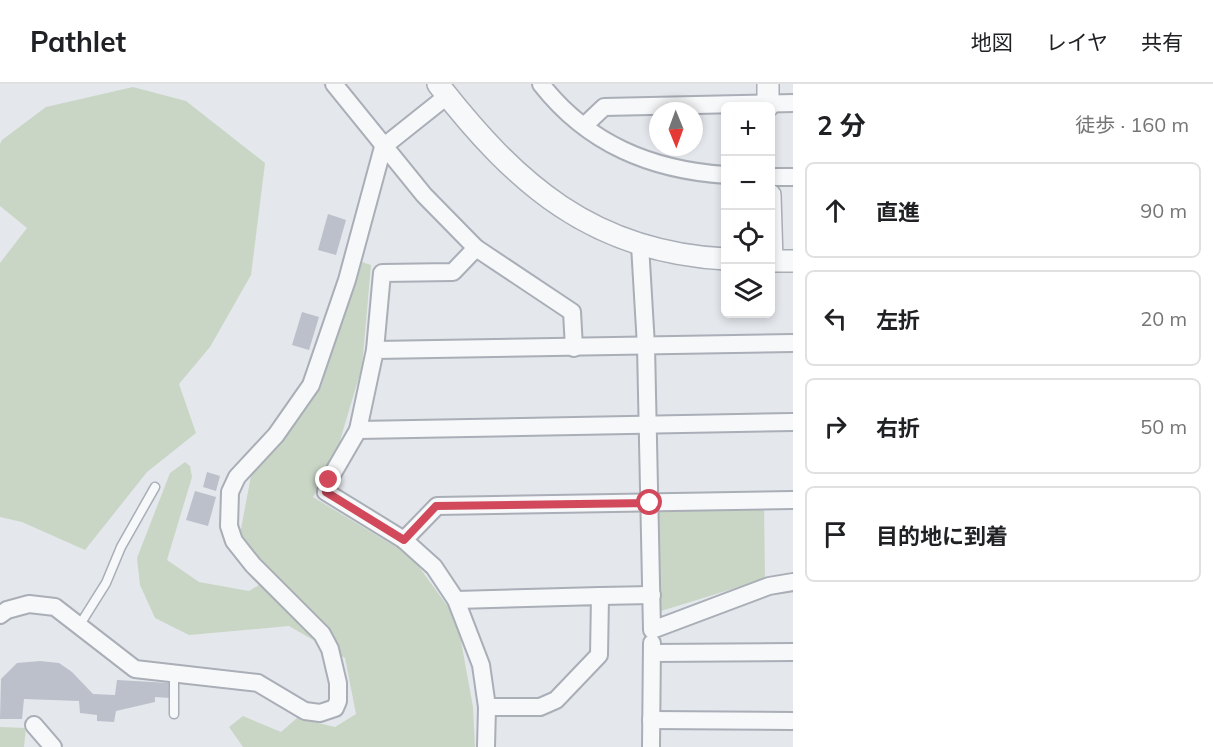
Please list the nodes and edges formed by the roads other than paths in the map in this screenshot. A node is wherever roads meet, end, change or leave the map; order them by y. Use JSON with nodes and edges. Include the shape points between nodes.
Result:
{"nodes":[{"id":1,"x":334,"y":84,"type":"edge"},
{"id":2,"x":541,"y":84,"type":"edge"},
{"id":3,"x":442,"y":90,"type":"edge"},
{"id":4,"x":768,"y":98,"type":"edge"},
{"id":5,"x":793,"y":103,"type":"edge"},
{"id":6,"x":584,"y":126,"type":"junction"},
{"id":7,"x":383,"y":147,"type":"junction"},
{"id":8,"x":721,"y":175,"type":"edge"},
{"id":9,"x":775,"y":177,"type":"edge"},
{"id":10,"x":793,"y":177,"type":"edge"},
{"id":11,"x":640,"y":245,"type":"junction"},
{"id":12,"x":476,"y":248,"type":"junction"},
{"id":13,"x":721,"y":258,"type":"edge"},
{"id":14,"x":775,"y":261,"type":"edge"},
{"id":15,"x":793,"y":261,"type":"edge"},
{"id":16,"x":793,"y":343,"type":"edge"},
{"id":17,"x":646,"y":346,"type":"junction"},
{"id":18,"x":574,"y":348,"type":"junction"},
{"id":19,"x":375,"y":350,"type":"junction"},
{"id":20,"x":793,"y":422,"type":"edge"},
{"id":21,"x":648,"y":426,"type":"junction"},
{"id":22,"x":358,"y":430,"type":"junction"},
{"id":23,"x":155,"y":487,"type":"dead end"},
{"id":24,"x":793,"y":500,"type":"edge"},
{"id":25,"x":650,"y":503,"type":"junction"},
{"id":26,"x":404,"y":540,"type":"junction"},
{"id":27,"x":793,"y":582,"type":"edge"},
{"id":28,"x":652,"y":595,"type":"junction"},
{"id":29,"x":600,"y":596,"type":"junction"},
{"id":30,"x":456,"y":600,"type":"junction"},
{"id":31,"x":0,"y":615,"type":"edge"},
{"id":32,"x":79,"y":626,"type":"junction"},
{"id":33,"x":652,"y":630,"type":"junction"},
{"id":34,"x":793,"y":652,"type":"edge"},
{"id":35,"x":652,"y":653,"type":"junction"},
{"id":36,"x":174,"y":674,"type":"junction"},
{"id":37,"x":487,"y":707,"type":"junction"},
{"id":38,"x":174,"y":714,"type":"dead end"},
{"id":39,"x":651,"y":720,"type":"junction"},
{"id":40,"x":793,"y":721,"type":"edge"},
{"id":41,"x":34,"y":725,"type":"dead end"},
{"id":42,"x":53,"y":747,"type":"edge"},
{"id":43,"x":486,"y":747,"type":"edge"},
{"id":44,"x":651,"y":747,"type":"edge"}],
"edges":[{"from":1,"to":7,"type":"street"},
{"from":2,"to":6,"type":"street"},
{"from":3,"to":7,"type":"street"},
{"from":3,"to":11,"type":"street","via":[[484,142],[553,203],[591,225]]},
{"from":4,"to":5,"type":"street"},
{"from":4,"to":6,"type":"street","via":[[603,107]]},
{"from":6,"to":8,"type":"street","via":[[623,151],[685,172]]},
{"from":7,"to":12,"type":"street"},
{"from":7,"to":36,"type":"street","via":[[347,280],[311,385],[276,435],[237,477],[228,509],[234,541],[322,634],[334,660],[338,701],[330,712],[305,711],[258,683]]},
{"from":9,"to":10,"type":"street"},
{"from":11,"to":13,"type":"street"},
{"from":11,"to":17,"type":"street"},
{"from":12,"to":18,"type":"street","via":[[572,312]]},
{"from":12,"to":19,"type":"street","via":[[453,272],[382,273]]},
{"from":14,"to":15,"type":"street"},
{"from":16,"to":17,"type":"street"},
{"from":17,"to":18,"type":"street"},
{"from":17,"to":21,"type":"street"},
{"from":18,"to":19,"type":"street"},
{"from":19,"to":22,"type":"street"},
{"from":20,"to":21,"type":"street"},
{"from":21,"to":22,"type":"street"},
{"from":21,"to":25,"type":"street"},
{"from":22,"to":26,"type":"street","via":[[326,492]]},
{"from":23,"to":32,"type":"lane","via":[[121,547],[106,583]]},
{"from":24,"to":25,"type":"street"},
{"from":25,"to":26,"type":"street","via":[[436,506]]},
{"from":25,"to":28,"type":"street"},
{"from":26,"to":30,"type":"street","via":[[434,567]]},
{"from":27,"to":33,"type":"street","via":[[770,586]]},
{"from":28,"to":29,"type":"street"},
{"from":28,"to":33,"type":"street"},
{"from":29,"to":30,"type":"street"},
{"from":29,"to":37,"type":"street","via":[[599,655],[556,700],[540,707]]},
{"from":30,"to":37,"type":"street","via":[[481,665]]},
{"from":31,"to":32,"type":"street","via":[[17,606],[41,605],[55,608]]},
{"from":32,"to":36,"type":"street","via":[[135,669]]},
{"from":33,"to":35,"type":"street"},
{"from":34,"to":35,"type":"street"},
{"from":35,"to":39,"type":"street"},
{"from":36,"to":38,"type":"lane"},
{"from":37,"to":43,"type":"street"},
{"from":39,"to":40,"type":"street"},
{"from":39,"to":44,"type":"street"},
{"from":41,"to":42,"type":"street"}]}
